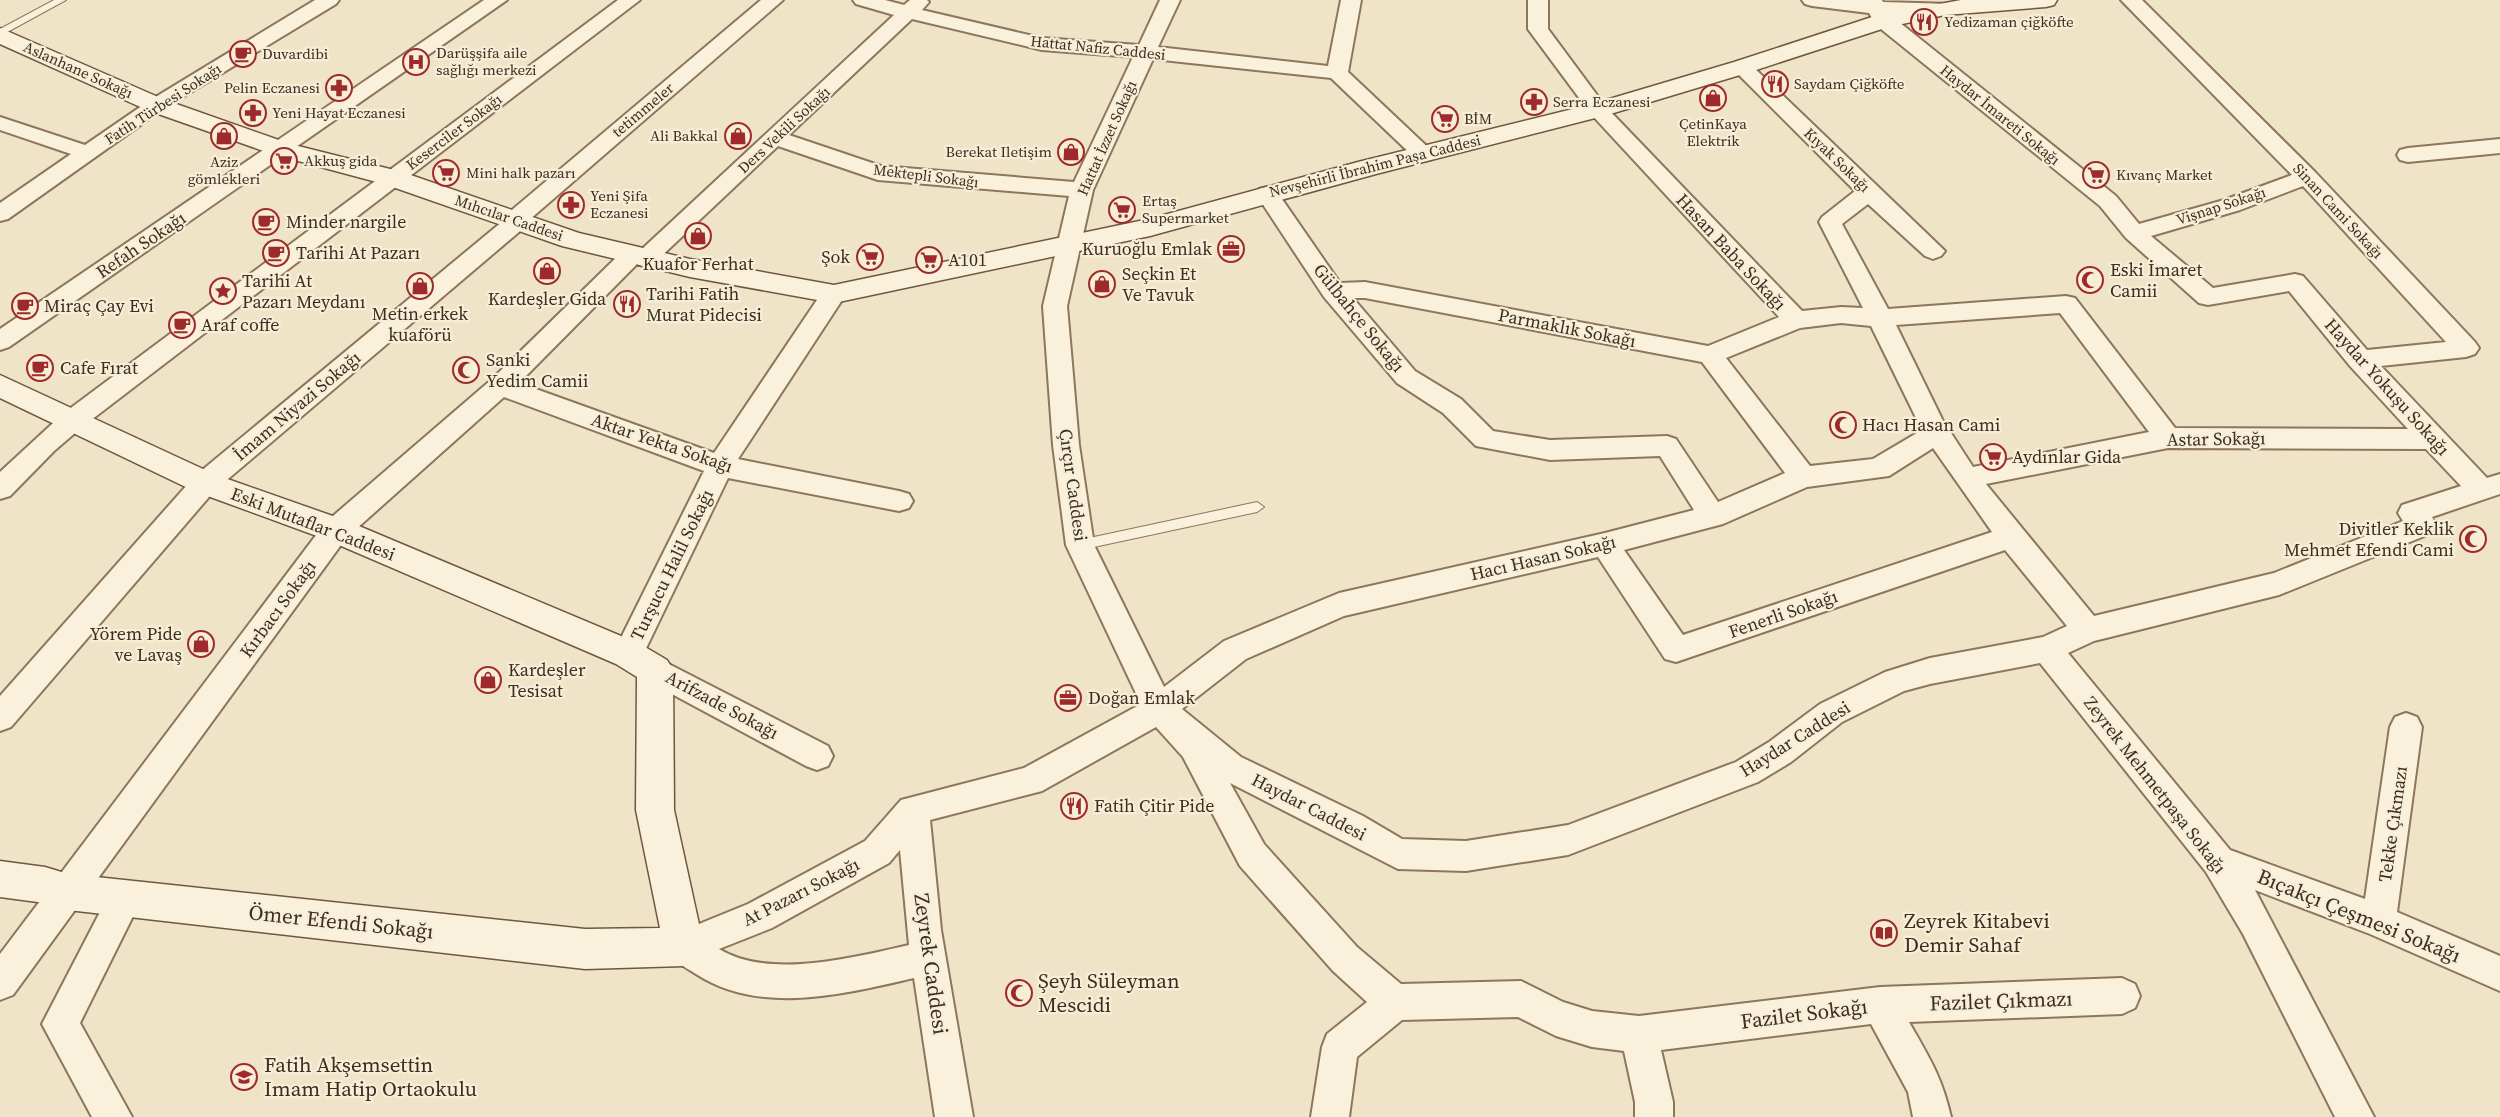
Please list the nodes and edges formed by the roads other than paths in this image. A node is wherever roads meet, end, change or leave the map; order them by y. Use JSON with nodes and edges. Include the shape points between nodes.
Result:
{"nodes":[{"id":1,"x":61,"y":0,"type":"edge"},
{"id":2,"x":330,"y":0,"type":"edge"},
{"id":3,"x":497,"y":0,"type":"edge"},
{"id":4,"x":630,"y":0,"type":"edge"},
{"id":5,"x":773,"y":0,"type":"edge"},
{"id":6,"x":862,"y":0,"type":"edge"},
{"id":7,"x":1170,"y":0,"type":"edge"},
{"id":8,"x":1351,"y":0,"type":"edge"},
{"id":9,"x":1538,"y":0,"type":"edge"},
{"id":10,"x":1812,"y":0,"type":"edge"},
{"id":11,"x":2046,"y":0,"type":"edge"},
{"id":12,"x":2131,"y":0,"type":"edge"},
{"id":13,"x":914,"y":6,"type":"edge"},
{"id":14,"x":1877,"y":10,"type":"edge"},
{"id":15,"x":0,"y":34,"type":"edge"},
{"id":16,"x":1146,"y":52,"type":"junction"},
{"id":17,"x":1742,"y":67,"type":"junction"},
{"id":18,"x":1337,"y":73,"type":"junction"},
{"id":19,"x":156,"y":105,"type":"junction"},
{"id":20,"x":1598,"y":110,"type":"junction"},
{"id":21,"x":0,"y":123,"type":"edge"},
{"id":22,"x":776,"y":138,"type":"junction"},
{"id":23,"x":2500,"y":146,"type":"edge"},
{"id":24,"x":281,"y":149,"type":"junction"},
{"id":25,"x":88,"y":153,"type":"junction"},
{"id":26,"x":1424,"y":154,"type":"junction"},
{"id":27,"x":2408,"y":155,"type":"dead end"},
{"id":28,"x":2307,"y":177,"type":"junction"},
{"id":29,"x":393,"y":178,"type":"junction"},
{"id":30,"x":1082,"y":190,"type":"junction"},
{"id":31,"x":1869,"y":192,"type":"junction"},
{"id":32,"x":1267,"y":194,"type":"junction"},
{"id":33,"x":0,"y":214,"type":"edge"},
{"id":34,"x":516,"y":221,"type":"junction"},
{"id":35,"x":2134,"y":233,"type":"junction"},
{"id":36,"x":1069,"y":246,"type":"junction"},
{"id":37,"x":1933,"y":251,"type":"dead end"},
{"id":38,"x":639,"y":257,"type":"junction"},
{"id":39,"x":2295,"y":282,"type":"joint"},
{"id":40,"x":1333,"y":291,"type":"junction"},
{"id":41,"x":834,"y":294,"type":"junction"},
{"id":42,"x":1880,"y":318,"type":"junction"},
{"id":43,"x":1796,"y":320,"type":"junction"},
{"id":44,"x":0,"y":341,"type":"edge"},
{"id":45,"x":1710,"y":355,"type":"junction"},
{"id":46,"x":2359,"y":360,"type":"junction"},
{"id":47,"x":0,"y":386,"type":"edge"},
{"id":48,"x":500,"y":386,"type":"junction"},
{"id":49,"x":73,"y":420,"type":"junction"},
{"id":50,"x":1937,"y":433,"type":"junction"},
{"id":51,"x":2168,"y":438,"type":"junction"},
{"id":52,"x":2432,"y":440,"type":"junction"},
{"id":53,"x":720,"y":466,"type":"junction"},
{"id":54,"x":1803,"y":477,"type":"junction"},
{"id":55,"x":1967,"y":478,"type":"junction"},
{"id":56,"x":205,"y":483,"type":"junction"},
{"id":57,"x":2491,"y":487,"type":"edge"},
{"id":58,"x":0,"y":489,"type":"edge"},
{"id":59,"x":899,"y":501,"type":"dead end"},
{"id":60,"x":1257,"y":507,"type":"dead end"},
{"id":61,"x":1713,"y":516,"type":"junction"},
{"id":62,"x":336,"y":530,"type":"junction"},
{"id":63,"x":2011,"y":537,"type":"junction"},
{"id":64,"x":1080,"y":544,"type":"junction"},
{"id":65,"x":1605,"y":544,"type":"junction"},
{"id":66,"x":2088,"y":630,"type":"junction"},
{"id":67,"x":2047,"y":649,"type":"junction"},
{"id":68,"x":642,"y":662,"type":"junction"},
{"id":69,"x":1159,"y":709,"type":"junction"},
{"id":70,"x":0,"y":718,"type":"edge"},
{"id":71,"x":2406,"y":727,"type":"dead end"},
{"id":72,"x":817,"y":756,"type":"dead end"},
{"id":73,"x":913,"y":810,"type":"junction"},
{"id":74,"x":2218,"y":861,"type":"junction"},
{"id":75,"x":0,"y":879,"type":"edge"},
{"id":76,"x":68,"y":892,"type":"junction"},
{"id":77,"x":125,"y":898,"type":"junction"},
{"id":78,"x":2379,"y":921,"type":"junction"},
{"id":79,"x":684,"y":947,"type":"junction"},
{"id":80,"x":928,"y":958,"type":"junction"},
{"id":81,"x":2500,"y":974,"type":"edge"},
{"id":82,"x":0,"y":983,"type":"edge"},
{"id":83,"x":2122,"y":996,"type":"dead end"},
{"id":84,"x":1395,"y":1002,"type":"junction"},
{"id":85,"x":1880,"y":1005,"type":"junction"},
{"id":86,"x":1639,"y":1034,"type":"junction"},
{"id":87,"x":113,"y":1117,"type":"edge"},
{"id":88,"x":954,"y":1117,"type":"edge"},
{"id":89,"x":1330,"y":1117,"type":"edge"},
{"id":90,"x":1654,"y":1117,"type":"edge"},
{"id":91,"x":1932,"y":1117,"type":"edge"},
{"id":92,"x":2355,"y":1117,"type":"edge"}],
"edges":[{"from":1,"to":15,"type":"lane"},
{"from":2,"to":19,"type":"street","name":"Fatih Türbesi Sokağı"},
{"from":3,"to":24,"type":"street","name":"Refah Sokağı"},
{"from":4,"to":29,"type":"street","name":"Keserciler Sokağı"},
{"from":5,"to":34,"type":"street","name":"tetimmeler"},
{"from":6,"to":13,"type":"street","name":"Hattat Nafiz Caddesi"},
{"from":7,"to":16,"type":"street","name":"Hattat İzzet Sokağı"},
{"from":8,"to":18,"type":"street"},
{"from":9,"to":20,"type":"street","name":"Hasan Baba Sokağı","via":[[1538,29]]},
{"from":10,"to":14,"type":"street"},
{"from":11,"to":14,"type":"street","name":"Nevşehirli İbrahim Paşa Caddesi","via":[[1946,9]]},
{"from":12,"to":28,"type":"street","name":"Sinan Cami Sokağı"},
{"from":13,"to":16,"type":"street","name":"Hattat Nafiz Caddesi","via":[[1042,44]]},
{"from":13,"to":22,"type":"street","name":"Ders Vekili Sokağı"},
{"from":14,"to":17,"type":"street","name":"Nevşehirli İbrahim Paşa Caddesi"},
{"from":14,"to":35,"type":"street","name":"Haydar İmareti Sokağı","via":[[2108,201]]},
{"from":15,"to":19,"type":"street","name":"Aslanhane Sokağı"},
{"from":16,"to":18,"type":"street","name":"Hattat Nafiz Caddesi"},
{"from":16,"to":30,"type":"street","name":"Hattat İzzet Sokağı"},
{"from":17,"to":20,"type":"street","name":"Nevşehirli İbrahim Paşa Caddesi"},
{"from":17,"to":31,"type":"street","name":"Kıyak Sokağı"},
{"from":18,"to":26,"type":"street"},
{"from":19,"to":24,"type":"street","name":"Mıhcılar Caddesi"},
{"from":19,"to":25,"type":"street","name":"Fatih Türbesi Sokağı"},
{"from":20,"to":26,"type":"street","name":"Nevşehirli İbrahim Paşa Caddesi"},
{"from":20,"to":43,"type":"street","name":"Hasan Baba Sokağı"},
{"from":21,"to":25,"type":"street"},
{"from":22,"to":30,"type":"street","name":"Mektepli Sokağı","via":[[878,173]]},
{"from":22,"to":38,"type":"street","name":"Ders Vekili Sokağı"},
{"from":23,"to":27,"type":"street"},
{"from":24,"to":29,"type":"street","name":"Mıhcılar Caddesi"},
{"from":24,"to":44,"type":"street","name":"Refah Sokağı"},
{"from":25,"to":33,"type":"street","name":"Fatih Türbesi Sokağı"},
{"from":26,"to":32,"type":"street","name":"Nevşehirli İbrahim Paşa Caddesi"},
{"from":28,"to":35,"type":"street","name":"Vişnap Sokağı","via":[[2232,205]]},
{"from":28,"to":46,"type":"street","name":"Sinan Cami Sokağı","via":[[2466,348]]},
{"from":29,"to":34,"type":"street","name":"Mıhcılar Caddesi"},
{"from":29,"to":49,"type":"street","name":"Keserciler Sokağı"},
{"from":30,"to":36,"type":"street","name":"Hattat İzzet Sokağı"},
{"from":31,"to":37,"type":"street","name":"Kıyak Sokağı"},
{"from":31,"to":42,"type":"street","via":[[1830,222]]},
{"from":32,"to":36,"type":"street","name":"Nevşehirli İbrahim Paşa Caddesi"},
{"from":32,"to":40,"type":"street","name":"Gülbahçe Sokağı"},
{"from":34,"to":38,"type":"street","name":"Mıhcılar Caddesi"},
{"from":34,"to":56,"type":"street","name":"İmam Niyazi Sokağı"},
{"from":35,"to":39,"type":"street","name":"Haydar İmareti Sokağı","via":[[2208,297]]},
{"from":36,"to":41,"type":"street","name":"Nevşehirli İbrahim Paşa Caddesi"},
{"from":36,"to":64,"type":"street","name":"Çırçır Caddesi","via":[[1055,306],[1066,446]]},
{"from":38,"to":41,"type":"street","name":"Mıhcılar Caddesi"},
{"from":38,"to":48,"type":"street","name":"Kırbacı Sokağı"},
{"from":39,"to":46,"type":"street","name":"Haydar Yokuşu Sokağı"},
{"from":40,"to":45,"type":"street","name":"Parmaklık Sokağı","via":[[1365,290]]},
{"from":40,"to":61,"type":"street","name":"Gülbahçe Sokağı","via":[[1406,377],[1452,406],[1485,439],[1550,450],[1666,446]]},
{"from":41,"to":53,"type":"street","name":"Turşucu Halil Sokağı"},
{"from":42,"to":43,"type":"street","name":"Hasan Baba Sokağı","via":[[1841,315]]},
{"from":42,"to":50,"type":"street"},
{"from":42,"to":51,"type":"street","name":"Hasan Baba Sokağı","via":[[2066,304]]},
{"from":43,"to":45,"type":"street"},
{"from":45,"to":54,"type":"street"},
{"from":46,"to":52,"type":"street","name":"Haydar Yokuşu Sokağı"},
{"from":47,"to":49,"type":"street","name":"Eski Mutaflar Caddesi"},
{"from":48,"to":53,"type":"street","name":"Aktar Yekta Sokağı"},
{"from":48,"to":62,"type":"street","name":"Kırbacı Sokağı"},
{"from":49,"to":56,"type":"street","name":"Eski Mutaflar Caddesi"},
{"from":49,"to":58,"type":"street","name":"Keserciler Sokağı"},
{"from":50,"to":54,"type":"street","name":"Hacı Hasan Sokağı","via":[[1879,469]]},
{"from":50,"to":55,"type":"street"},
{"from":51,"to":52,"type":"street","name":"Astar Sokağı"},
{"from":51,"to":55,"type":"street","name":"Astar Sokağı"},
{"from":52,"to":57,"type":"street","name":"Haydar Yokuşu Sokağı"},
{"from":53,"to":59,"type":"street","name":"Aktar Yekta Sokağı"},
{"from":53,"to":68,"type":"street","name":"Turşucu Halil Sokağı"},
{"from":54,"to":61,"type":"street","name":"Hacı Hasan Sokağı"},
{"from":55,"to":63,"type":"street"},
{"from":56,"to":62,"type":"street","name":"Eski Mutaflar Caddesi"},
{"from":56,"to":70,"type":"street","name":"İmam Niyazi Sokağı"},
{"from":57,"to":66,"type":"street","name":"Haydar Caddesi","via":[[2412,513],[2422,525],[2279,583]]},
{"from":60,"to":64,"type":"lane"},
{"from":61,"to":65,"type":"street","name":"Hacı Hasan Sokağı"},
{"from":62,"to":68,"type":"street","name":"Eski Mutaflar Caddesi"},
{"from":62,"to":76,"type":"street","name":"Kırbacı Sokağı"},
{"from":63,"to":65,"type":"street","name":"Fenerli Sokağı","via":[[1676,650]]},
{"from":63,"to":66,"type":"street"},
{"from":64,"to":69,"type":"street","name":"Çırçır Caddesi"},
{"from":65,"to":69,"type":"street","name":"Hacı Hasan Sokağı","via":[[1339,605],[1235,650]]},
{"from":66,"to":67,"type":"street","name":"Haydar Caddesi"},
{"from":67,"to":69,"type":"street","name":"Haydar Caddesi","via":[[1896,681],[1831,713],[1747,772],[1568,840],[1466,856],[1398,854],[1230,767]]},
{"from":67,"to":74,"type":"street","name":"Zeyrek Mehmetpaşa Sokağı"},
{"from":68,"to":72,"type":"street","name":"Arifzade Sokağı"},
{"from":68,"to":79,"type":"street","via":[[655,810]]},
{"from":69,"to":73,"type":"street","via":[[1031,781]]},
{"from":69,"to":84,"type":"street","via":[[1194,747],[1252,855],[1345,958]]},
{"from":71,"to":78,"type":"street","name":"Tekke Çıkmazı"},
{"from":73,"to":79,"type":"street","name":"At Pazarı Sokağı","via":[[878,852],[760,916]]},
{"from":73,"to":80,"type":"street","name":"Zeyrek Caddesi"},
{"from":74,"to":78,"type":"street","name":"Bıçakçı Çeşmesi Sokağı"},
{"from":74,"to":92,"type":"street","name":"Zeyrek Mehmetpaşa Sokağı","via":[[2255,922]]},
{"from":75,"to":76,"type":"street","name":"Ömer Efendi Sokağı"},
{"from":76,"to":77,"type":"street","name":"Ömer Efendi Sokağı"},
{"from":76,"to":82,"type":"street","name":"Kırbacı Sokağı"},
{"from":77,"to":79,"type":"street","name":"Ömer Efendi Sokağı","via":[[585,949]]},
{"from":77,"to":87,"type":"street","via":[[60,1024]]},
{"from":78,"to":81,"type":"street","name":"Bıçakçı Çeşmesi Sokağı"},
{"from":79,"to":80,"type":"street","via":[[731,974],[764,981],[795,982]]},
{"from":80,"to":88,"type":"street","name":"Zeyrek Caddesi"},
{"from":83,"to":85,"type":"street","name":"Fazilet Çıkmazı"},
{"from":84,"to":86,"type":"street","name":"Fazilet Sokağı","via":[[1521,999],[1556,1018],[1592,1029]]},
{"from":84,"to":89,"type":"street","via":[[1340,1047]]},
{"from":85,"to":86,"type":"street","name":"Fazilet Sokağı"},
{"from":85,"to":91,"type":"street","name":"Fazilet Sokağı","via":[[1926,1087]]},
{"from":86,"to":90,"type":"street"}]}
